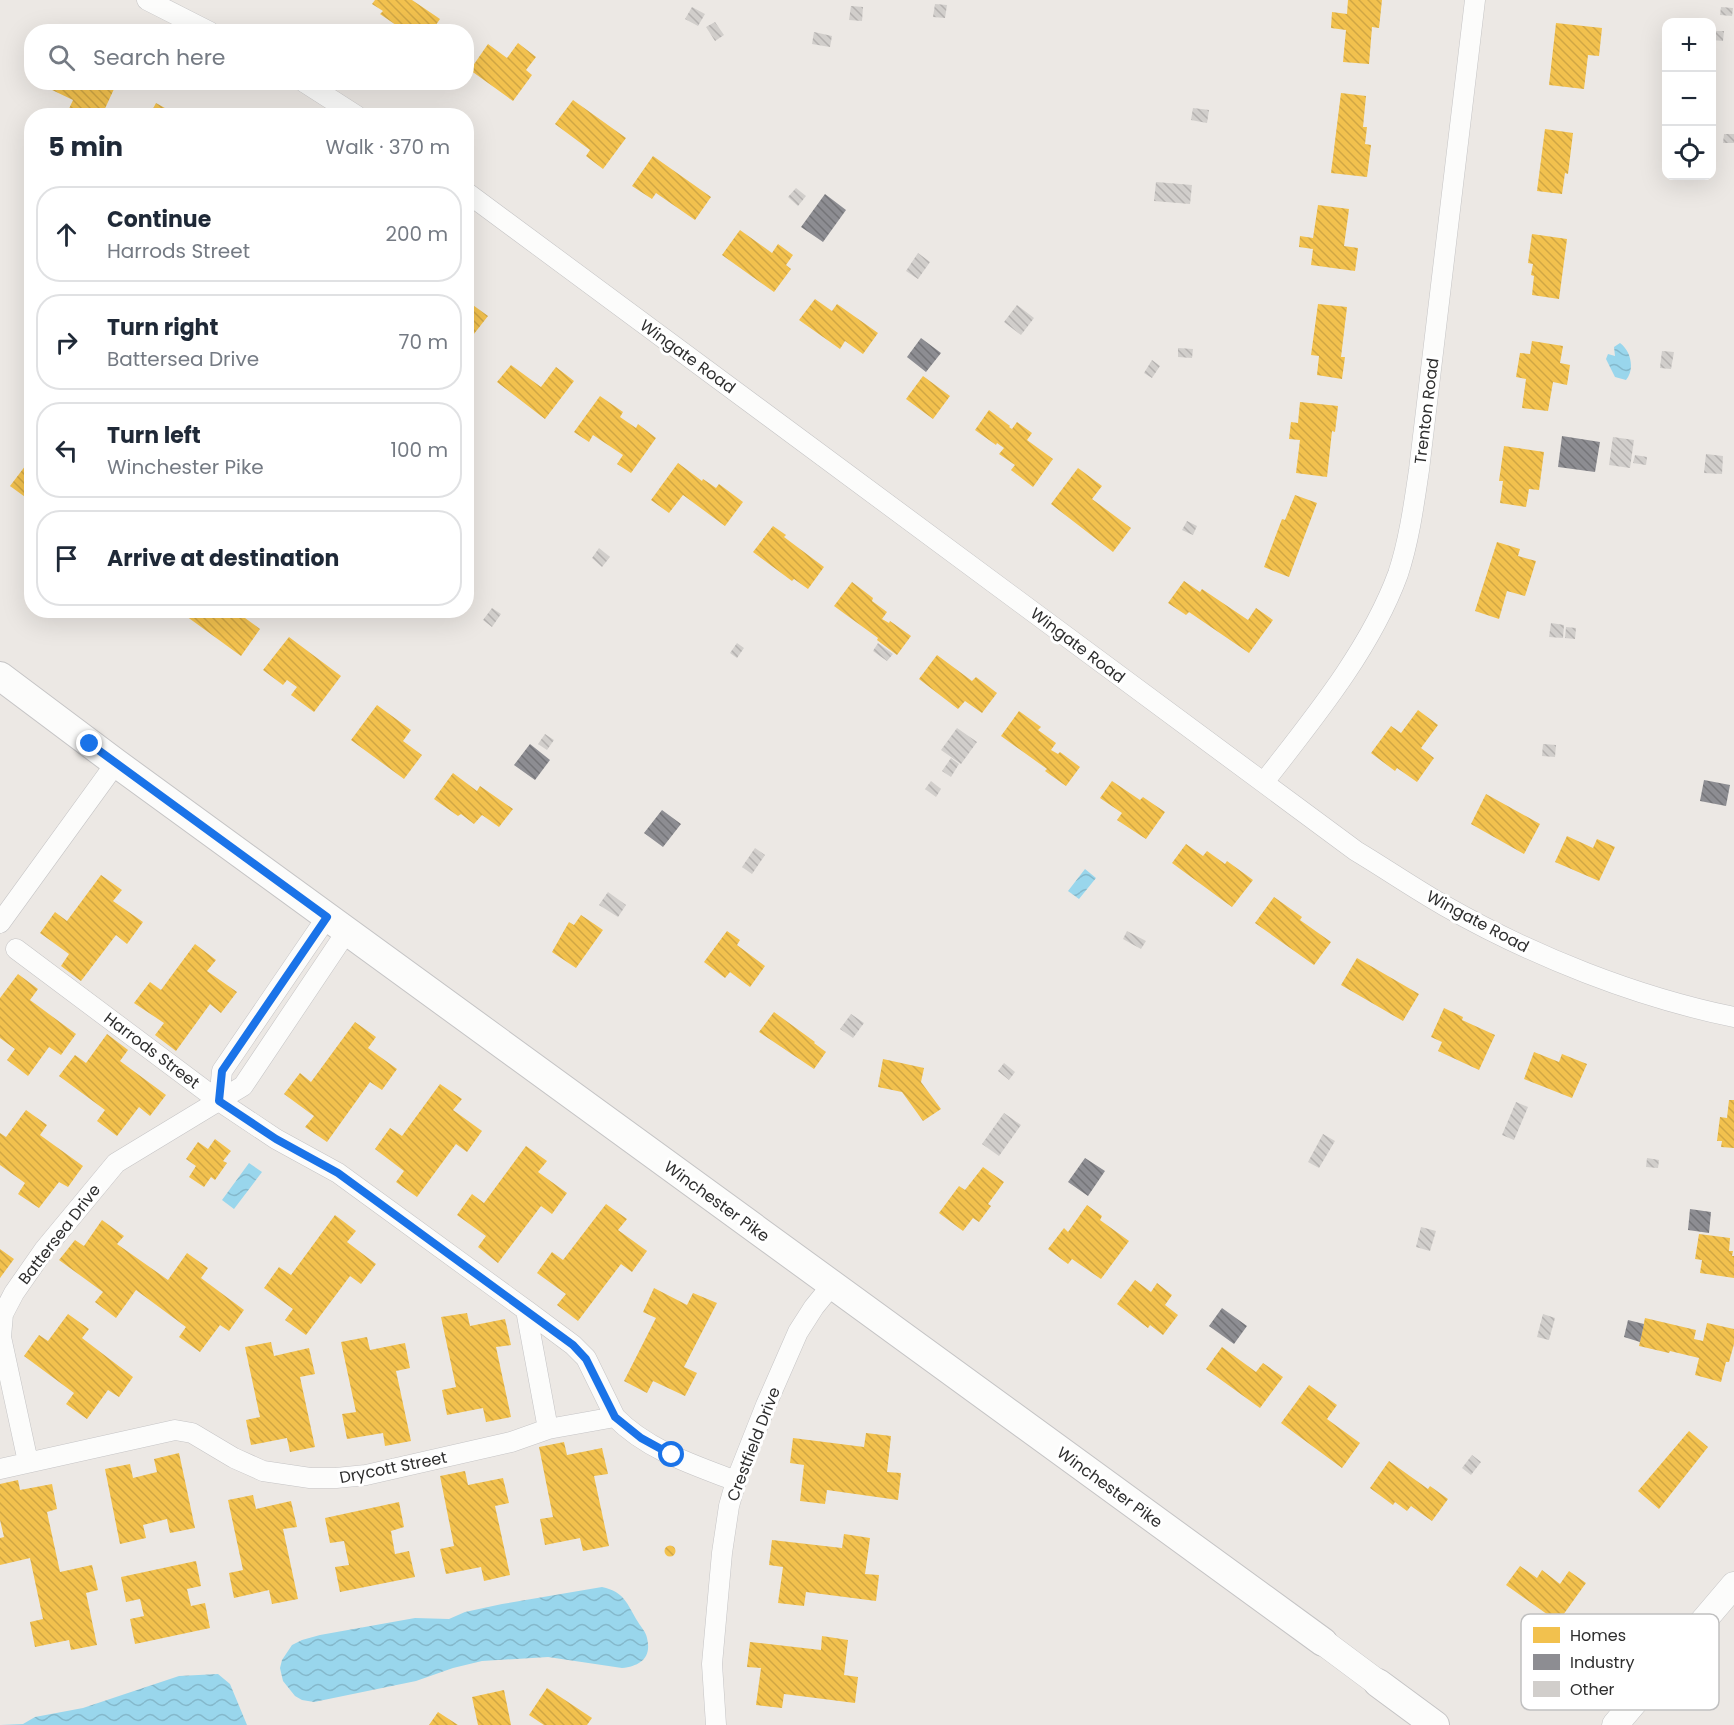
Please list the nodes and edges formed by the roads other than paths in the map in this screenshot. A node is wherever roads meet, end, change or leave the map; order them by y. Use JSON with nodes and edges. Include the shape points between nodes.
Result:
{"nodes":[{"id":1,"x":147,"y":0,"type":"edge"},
{"id":2,"x":1475,"y":0,"type":"edge"},
{"id":3,"x":194,"y":24,"type":"edge"},
{"id":4,"x":316,"y":90,"type":"edge"},
{"id":5,"x":345,"y":108,"type":"edge"},
{"id":6,"x":474,"y":198,"type":"edge"},
{"id":7,"x":0,"y":676,"type":"edge"},
{"id":8,"x":116,"y":763,"type":"junction"},
{"id":9,"x":1264,"y":782,"type":"junction"},
{"id":10,"x":0,"y":923,"type":"edge"},
{"id":11,"x":337,"y":924,"type":"junction"},
{"id":12,"x":16,"y":949,"type":"dead end"},
{"id":13,"x":1734,"y":1017,"type":"edge"},
{"id":14,"x":219,"y":1101,"type":"junction"},
{"id":15,"x":832,"y":1285,"type":"junction"},
{"id":16,"x":526,"y":1310,"type":"junction"},
{"id":17,"x":615,"y":1417,"type":"junction"},
{"id":18,"x":548,"y":1429,"type":"junction"},
{"id":19,"x":28,"y":1462,"type":"junction"},
{"id":20,"x":0,"y":1469,"type":"edge"},
{"id":21,"x":736,"y":1481,"type":"junction"},
{"id":22,"x":1734,"y":1586,"type":"edge"},
{"id":23,"x":1710,"y":1614,"type":"edge"},
{"id":24,"x":1323,"y":1642,"type":"joint"},
{"id":25,"x":1378,"y":1683,"type":"joint"},
{"id":26,"x":1628,"y":1710,"type":"edge"},
{"id":27,"x":716,"y":1725,"type":"edge"},
{"id":28,"x":1435,"y":1725,"type":"edge"},
{"id":29,"x":1615,"y":1725,"type":"edge"}],
"edges":[{"from":1,"to":3,"type":"street"},
{"from":2,"to":9,"type":"street","name":"Trenton Road","via":[[1419,470],[1398,573],[1369,634],[1316,715]]},
{"from":4,"to":5,"type":"street"},
{"from":6,"to":9,"type":"street","name":"Wingate Road"},
{"from":7,"to":8,"type":"main road","name":"Winchester Pike"},
{"from":8,"to":10,"type":"street"},
{"from":8,"to":11,"type":"main road","name":"Winchester Pike"},
{"from":9,"to":13,"type":"street","name":"Wingate Road","via":[[1356,851],[1445,906],[1512,941],[1645,993]]},
{"from":11,"to":14,"type":"street","via":[[222,1071]]},
{"from":11,"to":15,"type":"main road","name":"Winchester Pike"},
{"from":12,"to":14,"type":"street","name":"Harrods Street"},
{"from":14,"to":16,"type":"street","name":"Harrods Street","via":[[276,1139],[338,1173]]},
{"from":14,"to":19,"type":"street","name":"Battersea Drive","via":[[116,1163],[14,1293],[3,1314],[1,1337]]},
{"from":15,"to":21,"type":"street","name":"Crestfield Drive","via":[[798,1332]]},
{"from":15,"to":24,"type":"main road","name":"Winchester Pike"},
{"from":16,"to":17,"type":"street","name":"Harrods Street","via":[[586,1359]]},
{"from":16,"to":18,"type":"street"},
{"from":17,"to":18,"type":"street","name":"Drycott Street"},
{"from":17,"to":21,"type":"street","name":"Harrods Street","via":[[659,1449]]},
{"from":18,"to":19,"type":"street","name":"Drycott Street","via":[[511,1442],[366,1475],[336,1478],[263,1471],[192,1433],[175,1430]]},
{"from":19,"to":20,"type":"street","name":"Drycott Street"},
{"from":21,"to":27,"type":"street","name":"Crestfield Drive","via":[[729,1506],[716,1608],[712,1664]]},
{"from":22,"to":23,"type":"street"},
{"from":24,"to":25,"type":"street","name":"Winchester Pike"},
{"from":25,"to":28,"type":"main road","name":"Winchester Pike"},
{"from":26,"to":29,"type":"street"}]}
